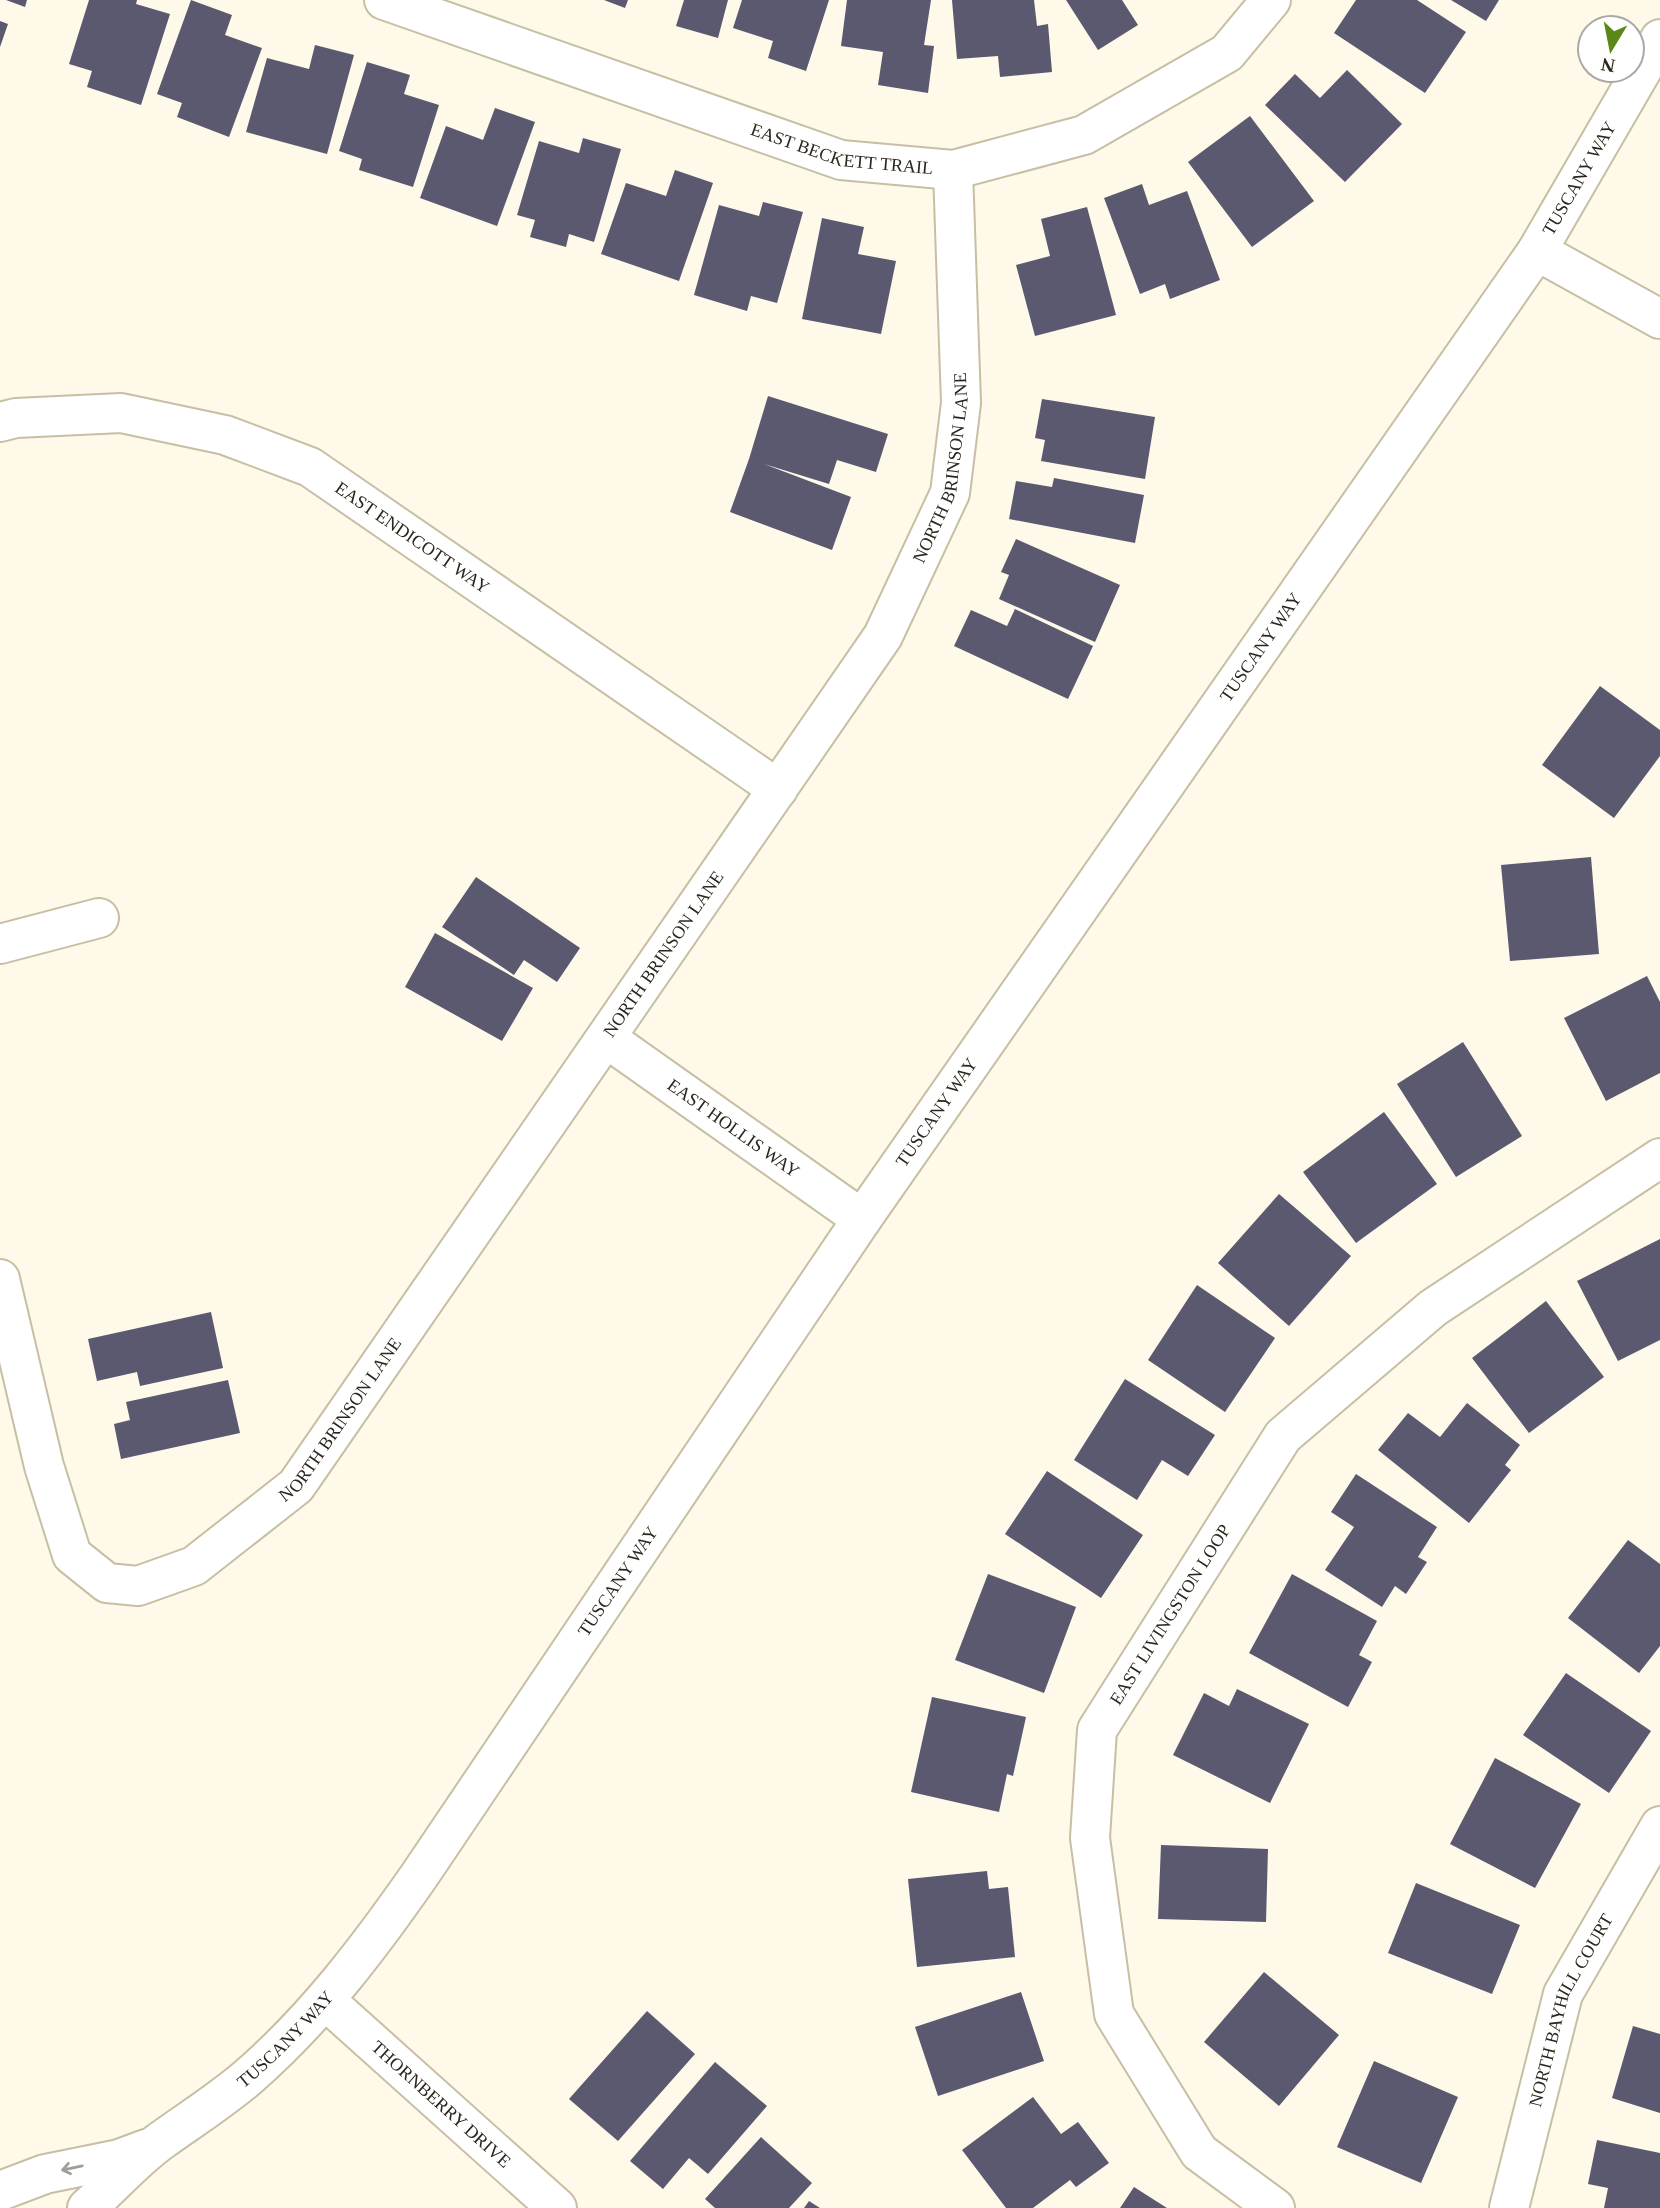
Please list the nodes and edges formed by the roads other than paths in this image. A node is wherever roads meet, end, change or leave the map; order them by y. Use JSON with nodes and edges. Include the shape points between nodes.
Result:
{"nodes":[{"id":1,"x":384,"y":0,"type":"edge"},
{"id":2,"x":1271,"y":0,"type":"edge"},
{"id":3,"x":1660,"y":39,"type":"edge"},
{"id":4,"x":953,"y":170,"type":"junction"},
{"id":5,"x":1537,"y":251,"type":"junction"},
{"id":6,"x":1660,"y":319,"type":"edge"},
{"id":7,"x":0,"y":422,"type":"edge"},
{"id":8,"x":778,"y":789,"type":"junction"},
{"id":9,"x":99,"y":918,"type":"dead end"},
{"id":10,"x":0,"y":944,"type":"edge"},
{"id":11,"x":606,"y":1038,"type":"junction"},
{"id":12,"x":1660,"y":1158,"type":"edge"},
{"id":13,"x":862,"y":1219,"type":"junction"},
{"id":14,"x":0,"y":1279,"type":"edge"},
{"id":15,"x":1660,"y":1826,"type":"edge"},
{"id":16,"x":325,"y":2000,"type":"junction"},
{"id":17,"x":160,"y":2141,"type":"junction"},
{"id":18,"x":0,"y":2191,"type":"edge"},
{"id":19,"x":87,"y":2208,"type":"edge"},
{"id":20,"x":557,"y":2208,"type":"edge"},
{"id":21,"x":1275,"y":2208,"type":"edge"},
{"id":22,"x":1509,"y":2208,"type":"edge"}],
"edges":[{"from":1,"to":4,"type":"street","name":"EAST BECKETT TRAIL","via":[[841,160]]},
{"from":2,"to":4,"type":"street","name":"EAST BECKETT TRAIL","via":[[1227,53],[1084,135]]},
{"from":3,"to":5,"type":"street","name":"TUSCANY WAY"},
{"from":4,"to":8,"type":"street","name":"NORTH BRINSON LANE","via":[[961,403],[950,493],[883,636]]},
{"from":5,"to":6,"type":"street"},
{"from":5,"to":13,"type":"street","name":"TUSCANY WAY"},
{"from":7,"to":8,"type":"street","name":"EAST ENDICOTT WAY","via":[[121,413],[225,435],[310,467]]},
{"from":8,"to":11,"type":"street","name":"NORTH BRINSON LANE"},
{"from":9,"to":10,"type":"street"},
{"from":11,"to":13,"type":"street","name":"EAST HOLLIS WAY"},
{"from":11,"to":14,"type":"street","name":"NORTH BRINSON LANE","via":[[296,1486],[194,1566],[138,1586],[107,1583],[72,1555],[44,1466]]},
{"from":12,"to":21,"type":"street","name":"EAST LIVINGSTON LOOP","via":[[1433,1308],[1283,1436],[1097,1730],[1090,1838],[1114,2014],[1199,2152]]},
{"from":13,"to":16,"type":"street","name":"TUSCANY WAY","via":[[419,1877]]},
{"from":15,"to":22,"type":"street","name":"NORTH BAYHILL COURT","via":[[1563,1994]]},
{"from":16,"to":17,"type":"street","name":"TUSCANY WAY","via":[[247,2078]]},
{"from":16,"to":20,"type":"street","name":"THORNBERRY DRIVE"},
{"from":17,"to":18,"type":"street","name":"TUSCANY WAY","one_way":true,"via":[[119,2160],[45,2174]]},
{"from":17,"to":19,"type":"street","name":"TUSCANY WAY"}]}
